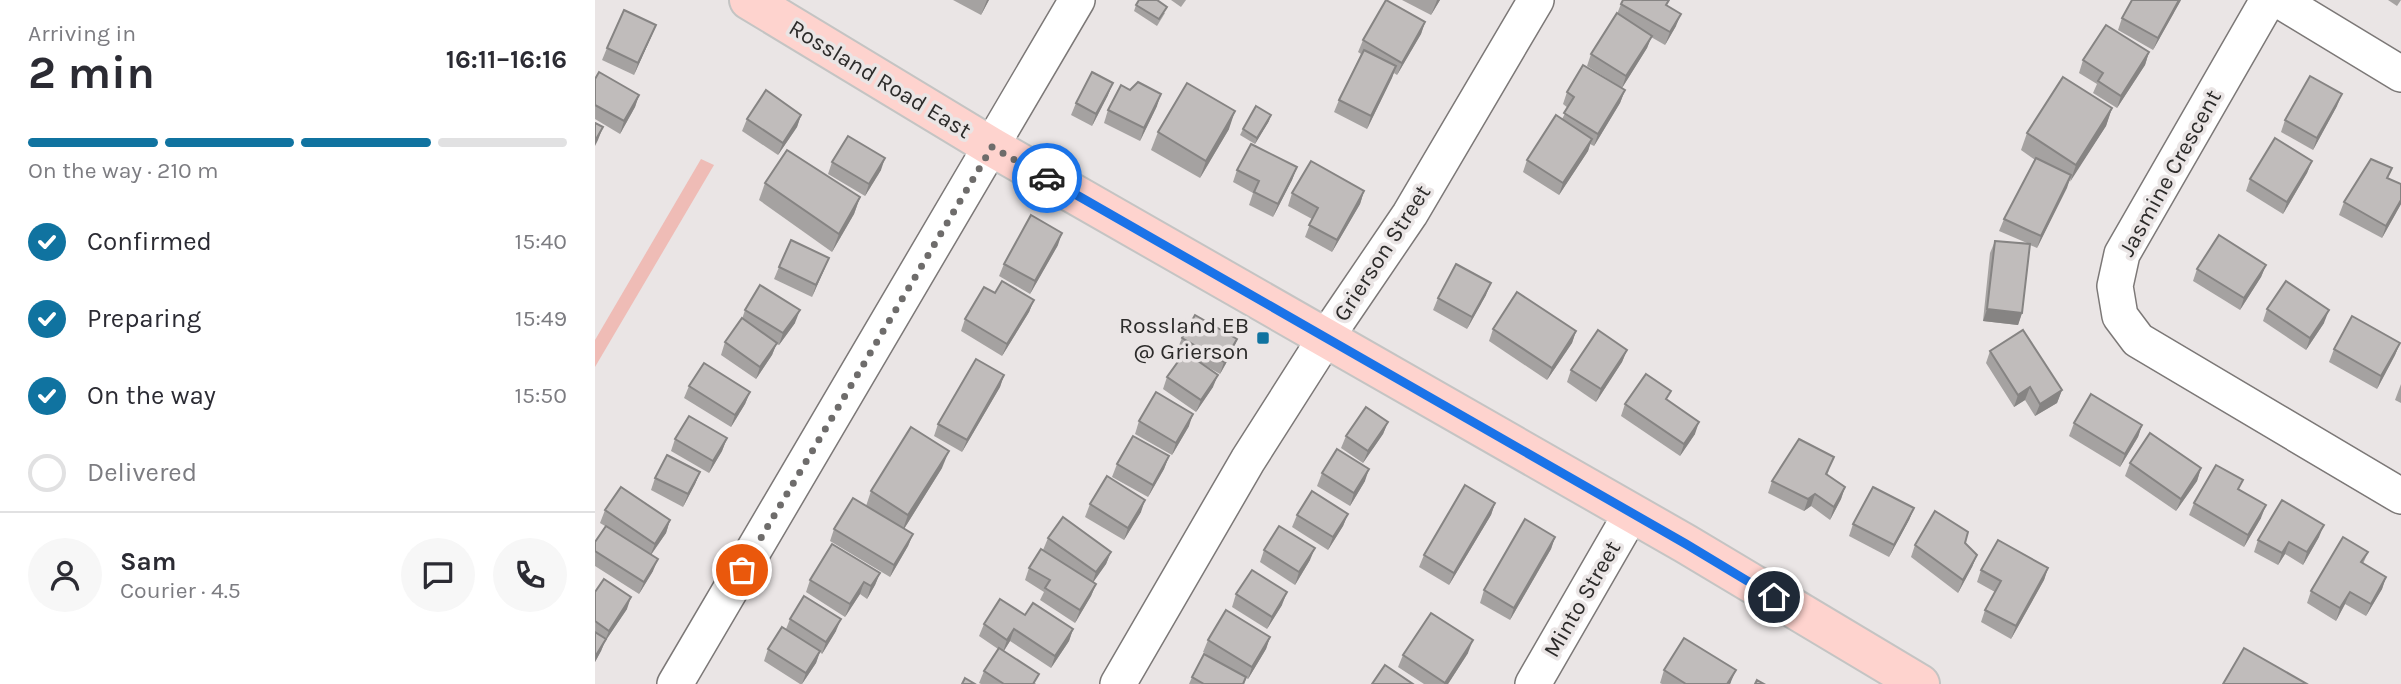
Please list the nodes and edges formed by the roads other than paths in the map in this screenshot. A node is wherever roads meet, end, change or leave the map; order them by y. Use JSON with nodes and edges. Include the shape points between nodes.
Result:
{"nodes":[{"id":1,"x":749,"y":0,"type":"edge"},
{"id":2,"x":1077,"y":0,"type":"edge"},
{"id":3,"x":1536,"y":0,"type":"edge"},
{"id":4,"x":2268,"y":0,"type":"edge"},
{"id":5,"x":2279,"y":0,"type":"edge"},
{"id":6,"x":2401,"y":74,"type":"edge"},
{"id":7,"x":992,"y":147,"type":"junction"},
{"id":8,"x":1325,"y":339,"type":"junction"},
{"id":9,"x":2401,"y":496,"type":"edge"},
{"id":10,"x":1631,"y":514,"type":"junction"},
{"id":11,"x":1878,"y":673,"type":"edge"},
{"id":12,"x":675,"y":684,"type":"edge"},
{"id":13,"x":1118,"y":684,"type":"edge"},
{"id":14,"x":1533,"y":684,"type":"edge"},
{"id":15,"x":1920,"y":684,"type":"edge"}],
"edges":[{"from":1,"to":7,"type":"main road","name":"Rossland Road East"},
{"from":2,"to":7,"type":"street"},
{"from":3,"to":8,"type":"street","name":"Grierson Street","via":[[1410,214]]},
{"from":4,"to":9,"type":"street","name":"Jasmine Crescent","via":[[2122,254],[2115,286],[2120,316],[2138,340]]},
{"from":5,"to":6,"type":"street"},
{"from":7,"to":8,"type":"main road","name":"Rossland Road East"},
{"from":7,"to":12,"type":"street"},
{"from":8,"to":10,"type":"main road","name":"Rossland Road East"},
{"from":8,"to":13,"type":"street","name":"Grierson Street","via":[[1248,460]]},
{"from":10,"to":11,"type":"main road","name":"Rossland Road East","via":[[1686,544]]},
{"from":10,"to":14,"type":"street","name":"Minto Street"},
{"from":11,"to":15,"type":"main road","name":"Rossland Road East"}]}
